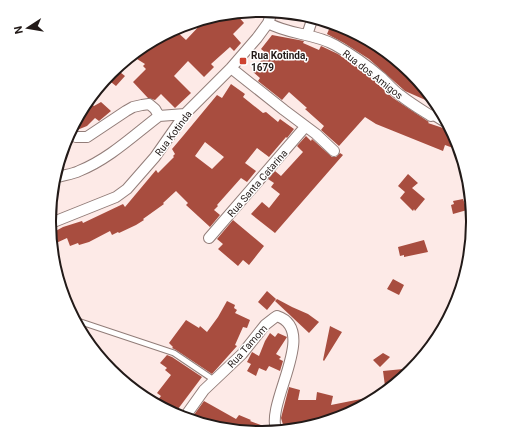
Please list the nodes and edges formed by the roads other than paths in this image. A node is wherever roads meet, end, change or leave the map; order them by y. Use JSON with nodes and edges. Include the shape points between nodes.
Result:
{"nodes":[{"id":1,"x":270,"y":17,"type":"edge"},
{"id":2,"x":268,"y":23,"type":"junction"},
{"id":3,"x":311,"y":23,"type":"edge"},
{"id":4,"x":307,"y":35,"type":"junction"},
{"id":5,"x":231,"y":68,"type":"junction"},
{"id":6,"x":186,"y":114,"type":"junction"},
{"id":7,"x":435,"y":115,"type":"edge"},
{"id":8,"x":159,"y":116,"type":"junction"},
{"id":9,"x":305,"y":127,"type":"junction"},
{"id":10,"x":75,"y":137,"type":"edge"},
{"id":11,"x":334,"y":151,"type":"dead end"},
{"id":12,"x":61,"y":176,"type":"edge"},
{"id":13,"x":56,"y":221,"type":"edge"},
{"id":14,"x":209,"y":238,"type":"dead end"},
{"id":15,"x":83,"y":323,"type":"edge"},
{"id":16,"x":214,"y":380,"type":"junction"},
{"id":17,"x":188,"y":412,"type":"edge"},
{"id":18,"x":275,"y":426,"type":"edge"}],
"edges":[{"from":1,"to":2,"type":"street","name":"Rua Kotinda"},
{"from":2,"to":4,"type":"street","name":"Rua dos Amigos","via":[[287,32]]},
{"from":2,"to":5,"type":"street","name":"Rua Kotinda"},
{"from":3,"to":4,"type":"street"},
{"from":4,"to":7,"type":"street","name":"Rua dos Amigos","via":[[329,41],[381,78],[400,95]]},
{"from":5,"to":6,"type":"street","name":"Rua Kotinda"},
{"from":5,"to":9,"type":"street"},
{"from":6,"to":8,"type":"street"},
{"from":6,"to":13,"type":"street","name":"Rua Kotinda","via":[[155,157],[121,194]]},
{"from":8,"to":10,"type":"street","via":[[149,104],[142,104],[126,111],[87,137]]},
{"from":8,"to":12,"type":"street","via":[[94,164]]},
{"from":9,"to":11,"type":"street"},
{"from":9,"to":14,"type":"street","name":"Rua Santa Catarina"},
{"from":15,"to":16,"type":"lane","via":[[174,353]]},
{"from":16,"to":17,"type":"street","name":"Rua Tamom"},
{"from":16,"to":18,"type":"street","name":"Rua Tamom","via":[[242,354],[265,325],[277,316],[286,320],[294,341],[293,352],[277,402]]}]}
